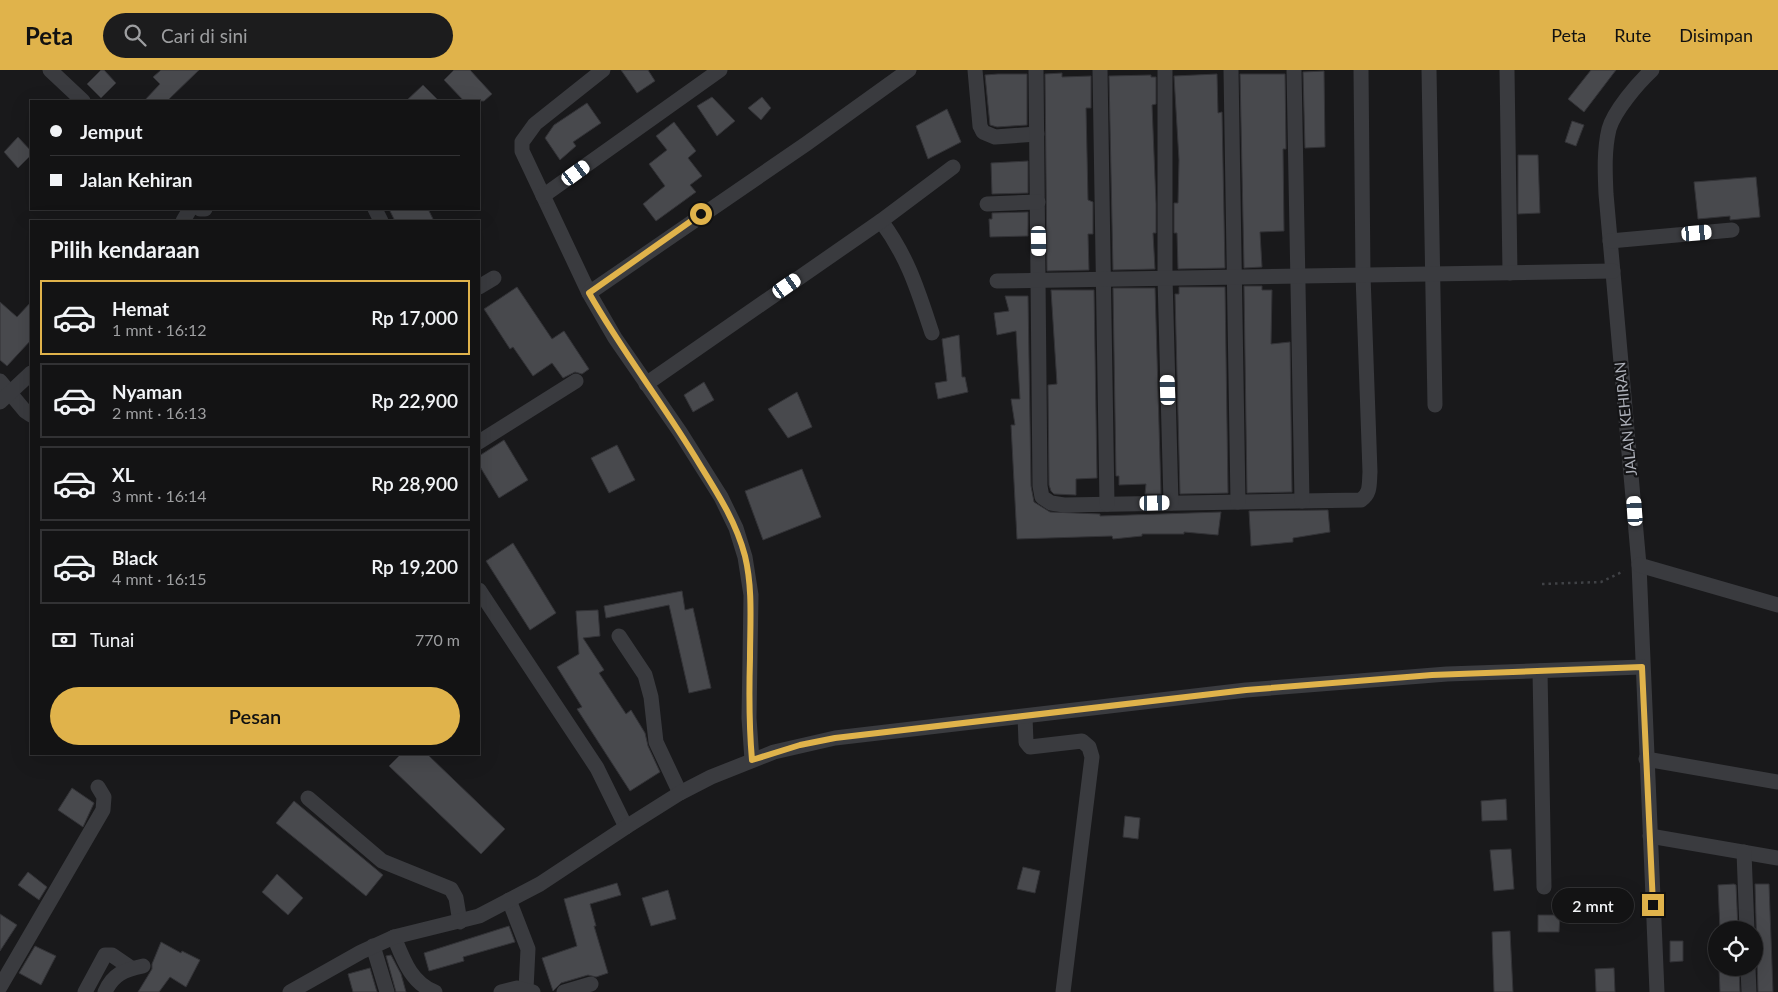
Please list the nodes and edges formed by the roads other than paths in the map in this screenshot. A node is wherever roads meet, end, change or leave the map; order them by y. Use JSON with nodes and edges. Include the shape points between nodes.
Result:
{"nodes":[{"id":1,"x":50,"y":70,"type":"edge"},
{"id":2,"x":603,"y":70,"type":"edge"},
{"id":3,"x":720,"y":70,"type":"edge"},
{"id":4,"x":909,"y":70,"type":"edge"},
{"id":5,"x":975,"y":70,"type":"edge"},
{"id":6,"x":1036,"y":70,"type":"edge"},
{"id":7,"x":1100,"y":70,"type":"edge"},
{"id":8,"x":1165,"y":70,"type":"edge"},
{"id":9,"x":1231,"y":70,"type":"edge"},
{"id":10,"x":1294,"y":70,"type":"edge"},
{"id":11,"x":1360,"y":70,"type":"edge"},
{"id":12,"x":1429,"y":70,"type":"edge"},
{"id":13,"x":1507,"y":70,"type":"edge"},
{"id":14,"x":1642,"y":73,"type":"edge"},
{"id":15,"x":82,"y":100,"type":"edge"},
{"id":16,"x":1037,"y":134,"type":"junction"},
{"id":17,"x":953,"y":167,"type":"dead end"},
{"id":18,"x":543,"y":196,"type":"junction"},
{"id":19,"x":1038,"y":202,"type":"junction"},
{"id":20,"x":987,"y":204,"type":"dead end"},
{"id":21,"x":881,"y":221,"type":"junction"},
{"id":22,"x":1732,"y":230,"type":"dead end"},
{"id":23,"x":1610,"y":241,"type":"junction"},
{"id":24,"x":1613,"y":272,"type":"junction"},
{"id":25,"x":1510,"y":273,"type":"junction"},
{"id":26,"x":1433,"y":274,"type":"junction"},
{"id":27,"x":1363,"y":275,"type":"junction"},
{"id":28,"x":1298,"y":276,"type":"junction"},
{"id":29,"x":1165,"y":277,"type":"junction"},
{"id":30,"x":1233,"y":277,"type":"junction"},
{"id":31,"x":494,"y":278,"type":"dead end"},
{"id":32,"x":1102,"y":279,"type":"junction"},
{"id":33,"x":1039,"y":280,"type":"junction"},
{"id":34,"x":997,"y":281,"type":"dead end"},
{"id":35,"x":480,"y":286,"type":"edge"},
{"id":36,"x":589,"y":293,"type":"junction"},
{"id":37,"x":932,"y":333,"type":"dead end"},
{"id":38,"x":30,"y":374,"type":"edge"},
{"id":39,"x":576,"y":381,"type":"dead end"},
{"id":40,"x":646,"y":384,"type":"junction"},
{"id":41,"x":3,"y":392,"type":"edge"},
{"id":42,"x":1435,"y":405,"type":"dead end"},
{"id":43,"x":30,"y":414,"type":"edge"},
{"id":44,"x":480,"y":441,"type":"edge"},
{"id":45,"x":1302,"y":501,"type":"junction"},
{"id":46,"x":1238,"y":502,"type":"junction"},
{"id":47,"x":1171,"y":503,"type":"junction"},
{"id":48,"x":1107,"y":504,"type":"junction"},
{"id":49,"x":1639,"y":565,"type":"junction"},
{"id":50,"x":480,"y":592,"type":"edge"},
{"id":51,"x":1778,"y":605,"type":"edge"},
{"id":52,"x":619,"y":636,"type":"dead end"},
{"id":53,"x":1642,"y":667,"type":"junction"},
{"id":54,"x":1540,"y":671,"type":"junction"},
{"id":55,"x":1025,"y":717,"type":"junction"},
{"id":56,"x":1646,"y":759,"type":"junction"},
{"id":57,"x":752,"y":760,"type":"junction"},
{"id":58,"x":1778,"y":782,"type":"edge"},
{"id":59,"x":675,"y":783,"type":"junction"},
{"id":60,"x":98,"y":787,"type":"dead end"},
{"id":61,"x":308,"y":798,"type":"dead end"},
{"id":62,"x":621,"y":817,"type":"junction"},
{"id":63,"x":1650,"y":836,"type":"junction"},
{"id":64,"x":1744,"y":852,"type":"junction"},
{"id":65,"x":1778,"y":858,"type":"edge"},
{"id":66,"x":1544,"y":887,"type":"dead end"},
{"id":67,"x":509,"y":900,"type":"junction"},
{"id":68,"x":458,"y":910,"type":"junction"},
{"id":69,"x":1747,"y":921,"type":"edge"},
{"id":70,"x":394,"y":937,"type":"junction"},
{"id":71,"x":373,"y":946,"type":"junction"},
{"id":72,"x":1748,"y":976,"type":"edge"},
{"id":73,"x":591,"y":984,"type":"dead end"},
{"id":74,"x":0,"y":987,"type":"edge"},
{"id":75,"x":530,"y":990,"type":"edge"},
{"id":76,"x":85,"y":992,"type":"edge"},
{"id":77,"x":105,"y":992,"type":"edge"},
{"id":78,"x":290,"y":992,"type":"edge"},
{"id":79,"x":387,"y":992,"type":"edge"},
{"id":80,"x":435,"y":992,"type":"edge"},
{"id":81,"x":501,"y":992,"type":"edge"},
{"id":82,"x":564,"y":992,"type":"edge"},
{"id":83,"x":1063,"y":992,"type":"edge"},
{"id":84,"x":1657,"y":992,"type":"edge"},
{"id":85,"x":1749,"y":992,"type":"edge"}],
"edges":[{"from":1,"to":15,"type":"street"},
{"from":2,"to":18,"type":"street","via":[[535,124],[522,142],[522,151]]},
{"from":3,"to":18,"type":"street"},
{"from":4,"to":36,"type":"street"},
{"from":5,"to":16,"type":"street","via":[[983,132],[995,137]]},
{"from":6,"to":16,"type":"street"},
{"from":7,"to":32,"type":"street"},
{"from":8,"to":29,"type":"street"},
{"from":9,"to":30,"type":"street"},
{"from":10,"to":28,"type":"street"},
{"from":11,"to":27,"type":"street"},
{"from":12,"to":26,"type":"street"},
{"from":13,"to":25,"type":"street"},
{"from":14,"to":23,"type":"street","name":"JALAN KEHIRAN","via":[[1610,127],[1605,156]]},
{"from":16,"to":19,"type":"street"},
{"from":17,"to":21,"type":"street"},
{"from":18,"to":36,"type":"street"},
{"from":19,"to":20,"type":"street"},
{"from":19,"to":33,"type":"street"},
{"from":21,"to":37,"type":"street","via":[[899,245]]},
{"from":21,"to":40,"type":"street"},
{"from":22,"to":23,"type":"street"},
{"from":23,"to":24,"type":"street","name":"JALAN KEHIRAN"},
{"from":24,"to":25,"type":"street"},
{"from":24,"to":49,"type":"street","name":"JALAN KEHIRAN"},
{"from":25,"to":26,"type":"street"},
{"from":26,"to":27,"type":"street"},
{"from":26,"to":42,"type":"street"},
{"from":27,"to":28,"type":"street"},
{"from":27,"to":45,"type":"street","via":[[1369,491],[1360,500]]},
{"from":28,"to":30,"type":"street"},
{"from":28,"to":45,"type":"street"},
{"from":29,"to":30,"type":"street"},
{"from":29,"to":32,"type":"street"},
{"from":29,"to":47,"type":"street"},
{"from":30,"to":46,"type":"street"},
{"from":31,"to":35,"type":"street"},
{"from":32,"to":33,"type":"street"},
{"from":32,"to":48,"type":"street"},
{"from":33,"to":34,"type":"street"},
{"from":33,"to":48,"type":"street","via":[[1042,497],[1051,503],[1064,505]]},
{"from":36,"to":40,"type":"street","via":[[614,338]]},
{"from":38,"to":41,"type":"street"},
{"from":39,"to":44,"type":"street"},
{"from":40,"to":57,"type":"street","via":[[721,497],[745,557],[751,595],[749,718]]},
{"from":41,"to":43,"type":"street"},
{"from":45,"to":46,"type":"street"},
{"from":46,"to":47,"type":"street"},
{"from":47,"to":48,"type":"street"},
{"from":49,"to":51,"type":"street"},
{"from":49,"to":53,"type":"street","name":"JALAN KEHIRAN"},
{"from":50,"to":62,"type":"street","via":[[597,768]]},
{"from":52,"to":59,"type":"street","via":[[645,676],[656,742]]},
{"from":53,"to":54,"type":"street"},
{"from":53,"to":56,"type":"street","name":"JALAN KEHIRAN"},
{"from":54,"to":55,"type":"street","via":[[1400,677],[1246,690]]},
{"from":54,"to":66,"type":"street"},
{"from":55,"to":57,"type":"street","via":[[835,738]]},
{"from":55,"to":83,"type":"street","via":[[1026,742],[1030,746],[1082,741],[1090,747],[1092,758]]},
{"from":56,"to":58,"type":"street"},
{"from":56,"to":63,"type":"street","name":"JALAN KEHIRAN"},
{"from":57,"to":59,"type":"street","via":[[711,777]]},
{"from":59,"to":62,"type":"street"},
{"from":60,"to":74,"type":"street","via":[[104,798],[103,810]]},
{"from":61,"to":68,"type":"street","via":[[382,861],[451,889]]},
{"from":62,"to":67,"type":"street","via":[[540,884]]},
{"from":63,"to":64,"type":"street"},
{"from":63,"to":84,"type":"street","name":"JALAN KEHIRAN"},
{"from":64,"to":65,"type":"street"},
{"from":64,"to":69,"type":"street"},
{"from":67,"to":68,"type":"street","via":[[479,916]]},
{"from":67,"to":75,"type":"street","via":[[528,949]]},
{"from":68,"to":70,"type":"street"},
{"from":70,"to":71,"type":"street"},
{"from":70,"to":80,"type":"street","via":[[411,974],[424,988]]},
{"from":71,"to":78,"type":"street"},
{"from":71,"to":79,"type":"street"},
{"from":72,"to":85,"type":"street"},
{"from":73,"to":82,"type":"street"},
{"from":75,"to":81,"type":"street","via":[[517,988]]},
{"from":76,"to":77,"type":"street","via":[[105,955],[137,967],[116,975]]}]}
